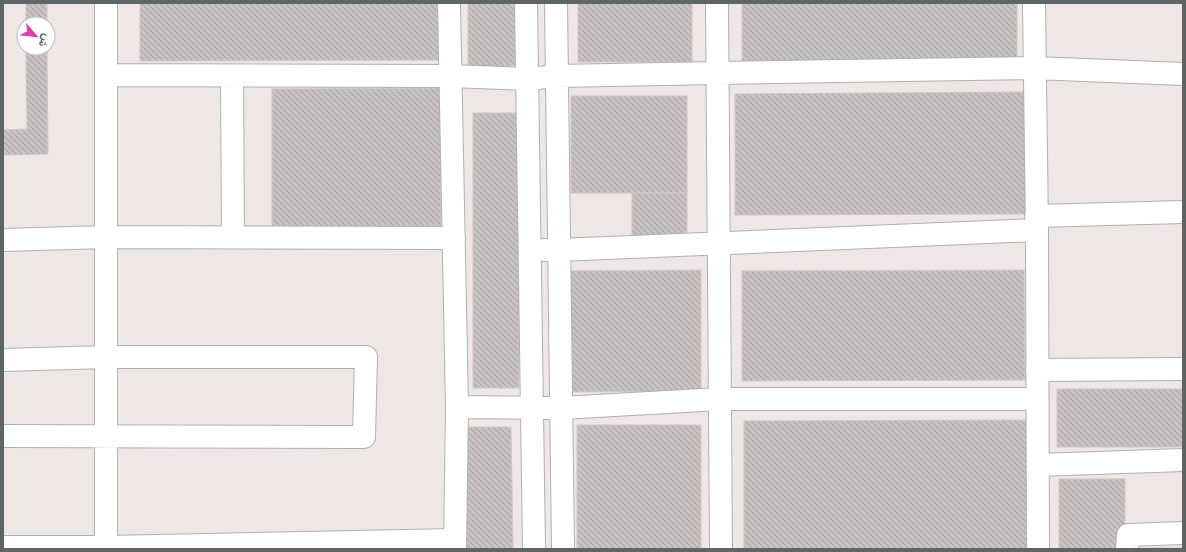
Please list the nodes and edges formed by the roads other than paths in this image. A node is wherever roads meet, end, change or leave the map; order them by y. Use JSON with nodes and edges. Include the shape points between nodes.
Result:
{"nodes":[{"id":1,"x":106,"y":3,"type":"edge"},
{"id":2,"x":449,"y":3,"type":"edge"},
{"id":3,"x":526,"y":3,"type":"edge"},
{"id":4,"x":556,"y":3,"type":"edge"},
{"id":5,"x":717,"y":3,"type":"edge"},
{"id":6,"x":1034,"y":3,"type":"edge"},
{"id":7,"x":1034,"y":68,"type":"junction"},
{"id":8,"x":718,"y":73,"type":"junction"},
{"id":9,"x":1183,"y":74,"type":"edge"},
{"id":10,"x":106,"y":76,"type":"junction"},
{"id":11,"x":232,"y":76,"type":"junction"},
{"id":12,"x":450,"y":76,"type":"junction"},
{"id":13,"x":557,"y":76,"type":"junction"},
{"id":14,"x":527,"y":79,"type":"junction"},
{"id":15,"x":1183,"y":212,"type":"edge"},
{"id":16,"x":1037,"y":223,"type":"junction"},
{"id":17,"x":106,"y":237,"type":"junction"},
{"id":18,"x":233,"y":237,"type":"junction"},
{"id":19,"x":454,"y":238,"type":"junction"},
{"id":20,"x":3,"y":240,"type":"edge"},
{"id":21,"x":719,"y":244,"type":"junction"},
{"id":22,"x":529,"y":250,"type":"junction"},
{"id":23,"x":559,"y":250,"type":"junction"},
{"id":24,"x":106,"y":357,"type":"junction"},
{"id":25,"x":3,"y":360,"type":"edge"},
{"id":26,"x":1183,"y":369,"type":"edge"},
{"id":27,"x":1037,"y":370,"type":"junction"},
{"id":28,"x":720,"y":399,"type":"junction"},
{"id":29,"x":1037,"y":399,"type":"junction"},
{"id":30,"x":457,"y":407,"type":"junction"},
{"id":31,"x":532,"y":408,"type":"junction"},
{"id":32,"x":561,"y":408,"type":"junction"},
{"id":33,"x":3,"y":436,"type":"edge"},
{"id":34,"x":106,"y":436,"type":"junction"},
{"id":35,"x":1183,"y":460,"type":"edge"},
{"id":36,"x":1038,"y":465,"type":"junction"},
{"id":37,"x":1183,"y":533,"type":"edge"},
{"id":38,"x":455,"y":545,"type":"edge"},
{"id":39,"x":3,"y":548,"type":"edge"},
{"id":40,"x":106,"y":548,"type":"edge"},
{"id":41,"x":534,"y":549,"type":"edge"},
{"id":42,"x":563,"y":549,"type":"edge"},
{"id":43,"x":721,"y":549,"type":"edge"},
{"id":44,"x":1038,"y":549,"type":"edge"},
{"id":45,"x":1127,"y":549,"type":"edge"}],
"edges":[{"from":1,"to":10,"type":"street"},
{"from":2,"to":12,"type":"street"},
{"from":3,"to":14,"type":"street"},
{"from":4,"to":13,"type":"street"},
{"from":5,"to":8,"type":"street"},
{"from":6,"to":7,"type":"street"},
{"from":7,"to":8,"type":"street"},
{"from":7,"to":9,"type":"street"},
{"from":7,"to":16,"type":"street"},
{"from":8,"to":13,"type":"street"},
{"from":8,"to":21,"type":"street"},
{"from":10,"to":11,"type":"street"},
{"from":10,"to":17,"type":"street"},
{"from":11,"to":12,"type":"street"},
{"from":11,"to":18,"type":"street"},
{"from":12,"to":14,"type":"street"},
{"from":12,"to":19,"type":"street"},
{"from":13,"to":14,"type":"street"},
{"from":13,"to":23,"type":"street"},
{"from":14,"to":22,"type":"street"},
{"from":15,"to":16,"type":"street"},
{"from":16,"to":21,"type":"street"},
{"from":16,"to":27,"type":"street"},
{"from":17,"to":18,"type":"street"},
{"from":17,"to":20,"type":"street"},
{"from":17,"to":24,"type":"street"},
{"from":18,"to":19,"type":"street"},
{"from":19,"to":30,"type":"street"},
{"from":21,"to":23,"type":"street"},
{"from":21,"to":28,"type":"street"},
{"from":22,"to":23,"type":"street"},
{"from":22,"to":31,"type":"street"},
{"from":23,"to":32,"type":"street"},
{"from":24,"to":25,"type":"street"},
{"from":24,"to":34,"type":"street"},
{"from":24,"to":34,"type":"street","via":[[366,357],[364,437]]},
{"from":26,"to":27,"type":"street"},
{"from":27,"to":29,"type":"street"},
{"from":28,"to":29,"type":"street"},
{"from":28,"to":32,"type":"street"},
{"from":28,"to":43,"type":"street"},
{"from":29,"to":36,"type":"street"},
{"from":30,"to":31,"type":"street"},
{"from":30,"to":38,"type":"street"},
{"from":31,"to":32,"type":"street"},
{"from":31,"to":41,"type":"street"},
{"from":32,"to":42,"type":"street"},
{"from":33,"to":34,"type":"street"},
{"from":34,"to":40,"type":"street"},
{"from":35,"to":36,"type":"street"},
{"from":36,"to":44,"type":"street"},
{"from":37,"to":45,"type":"street","via":[[1128,535]]},
{"from":38,"to":40,"type":"street"},
{"from":39,"to":40,"type":"street"}]}
